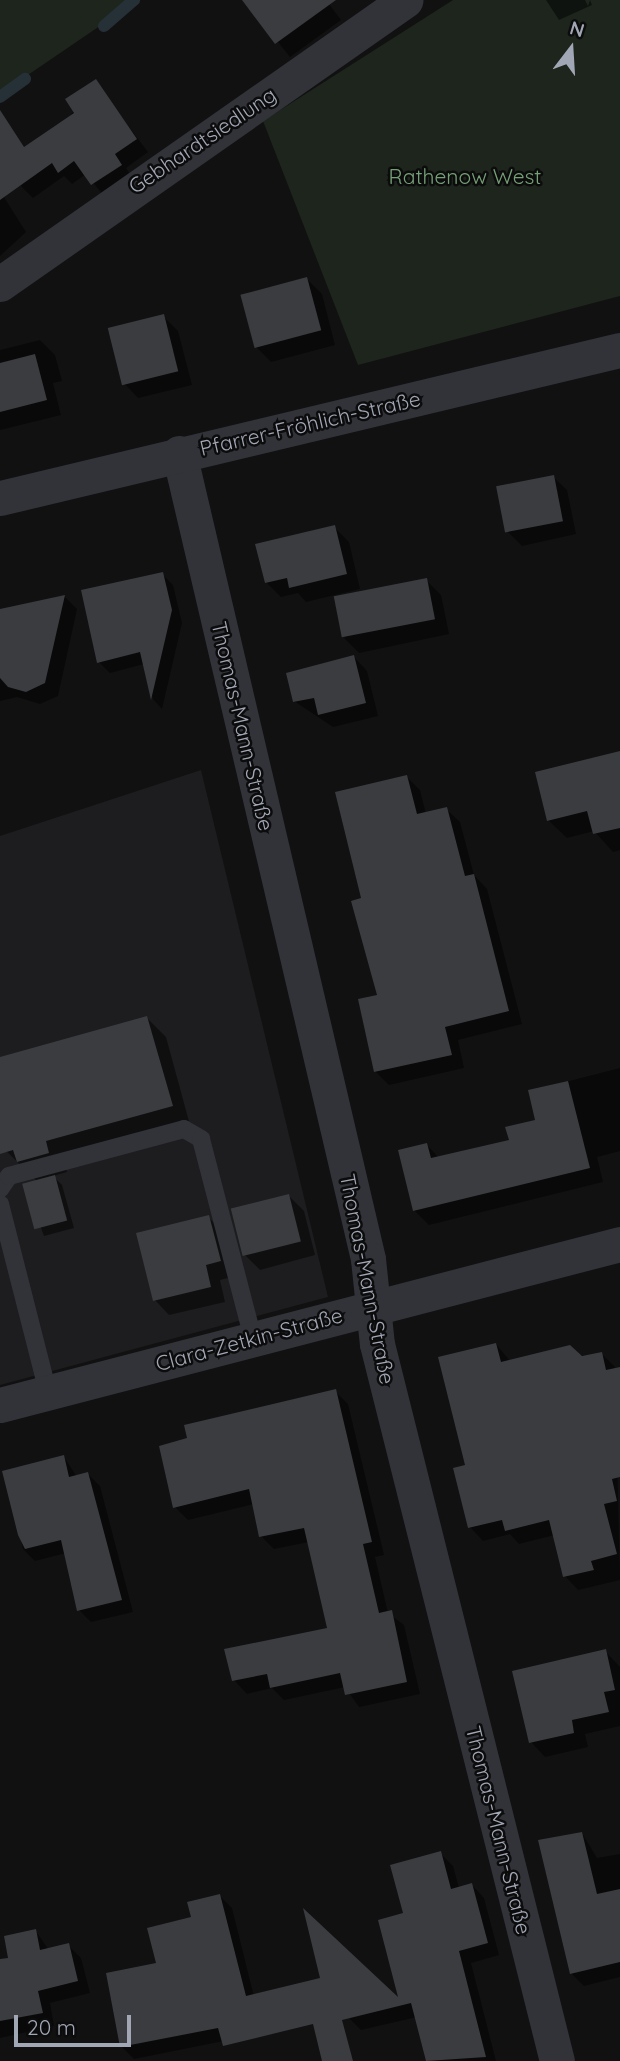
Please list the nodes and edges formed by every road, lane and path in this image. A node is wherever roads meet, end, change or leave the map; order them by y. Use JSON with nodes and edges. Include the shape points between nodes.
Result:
{"nodes":[{"id":1,"x":406,"y":0,"type":"edge"},
{"id":2,"x":0,"y":284,"type":"edge"},
{"id":3,"x":620,"y":350,"type":"edge"},
{"id":4,"x":179,"y":453,"type":"junction"},
{"id":5,"x":0,"y":498,"type":"edge"},
{"id":6,"x":0,"y":1189,"type":"edge"},
{"id":7,"x":0,"y":1205,"type":"edge"},
{"id":8,"x":620,"y":1244,"type":"edge"},
{"id":9,"x":371,"y":1308,"type":"junction"},
{"id":10,"x":253,"y":1338,"type":"junction"},
{"id":11,"x":48,"y":1392,"type":"junction"},
{"id":12,"x":0,"y":1405,"type":"edge"},
{"id":13,"x":556,"y":2061,"type":"edge"}],
"edges":[{"from":1,"to":2,"type":"street","name":"Gebhardtsiedlung"},
{"from":3,"to":4,"type":"street","name":"Pfarrer-Fröhlich-Straße"},
{"from":4,"to":5,"type":"street","name":"Pfarrer-Fröhlich-Straße"},
{"from":4,"to":9,"type":"street","name":"Thomas-Mann-Straße","via":[[368,1259]]},
{"from":6,"to":10,"type":"lane","via":[[9,1176],[184,1129],[201,1139]]},
{"from":7,"to":11,"type":"lane"},
{"from":8,"to":9,"type":"street","name":"Clara-Zetkin-Straße"},
{"from":9,"to":10,"type":"street","name":"Clara-Zetkin-Straße"},
{"from":9,"to":13,"type":"street","name":"Thomas-Mann-Straße"},
{"from":10,"to":11,"type":"street","name":"Clara-Zetkin-Straße"},
{"from":11,"to":12,"type":"street","name":"Clara-Zetkin-Straße"}]}
